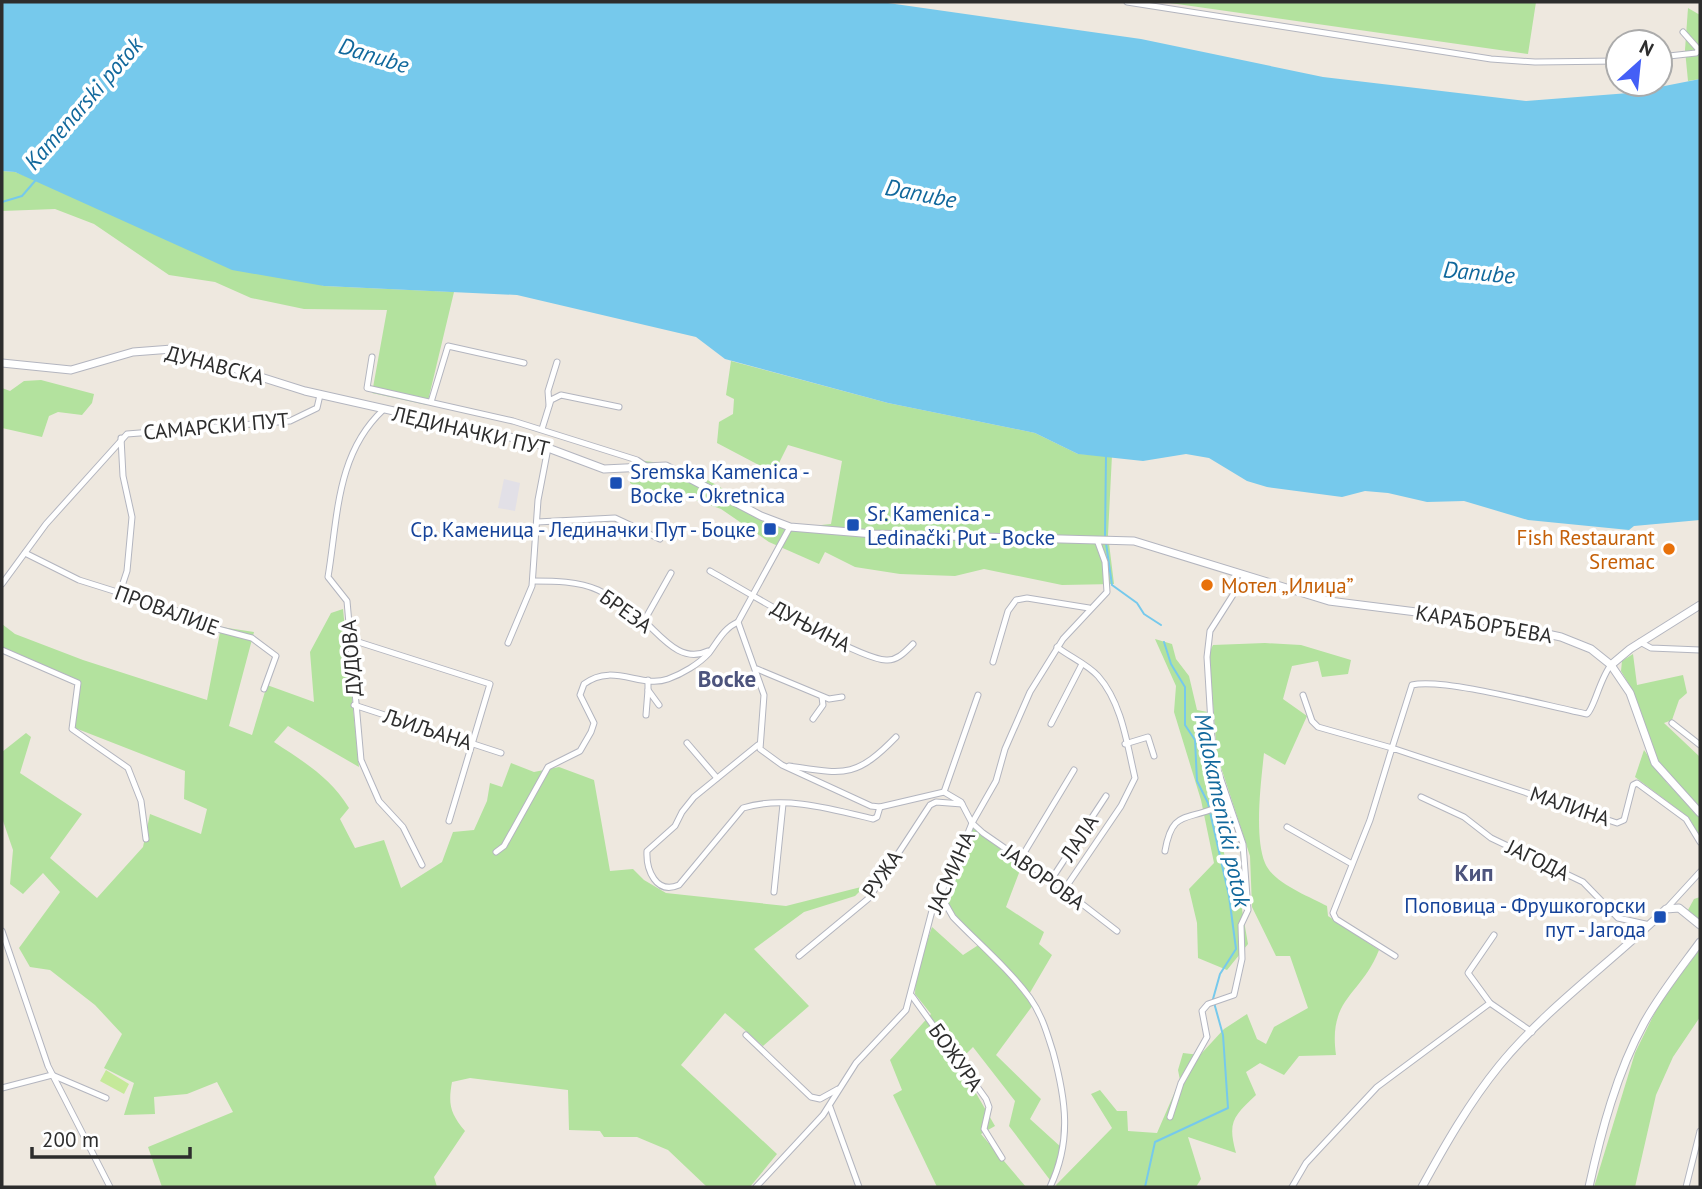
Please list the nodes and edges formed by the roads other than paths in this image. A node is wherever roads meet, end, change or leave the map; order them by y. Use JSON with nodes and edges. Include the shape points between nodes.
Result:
{"nodes":[{"id":1,"x":1127,"y":2,"type":"edge"},
{"id":2,"x":1683,"y":32,"type":"dead end"},
{"id":3,"x":1674,"y":55,"type":"edge"},
{"id":4,"x":1604,"y":61,"type":"edge"},
{"id":5,"x":372,"y":357,"type":"dead end"},
{"id":6,"x":557,"y":362,"type":"dead end"},
{"id":7,"x":2,"y":363,"type":"edge"},
{"id":8,"x":524,"y":363,"type":"dead end"},
{"id":9,"x":305,"y":391,"type":"joint"},
{"id":10,"x":320,"y":395,"type":"junction"},
{"id":11,"x":431,"y":402,"type":"junction"},
{"id":12,"x":549,"y":405,"type":"junction"},
{"id":13,"x":619,"y":407,"type":"dead end"},
{"id":14,"x":383,"y":410,"type":"junction"},
{"id":15,"x":542,"y":429,"type":"junction"},
{"id":16,"x":121,"y":438,"type":"junction"},
{"id":17,"x":548,"y":448,"type":"junction"},
{"id":18,"x":646,"y":466,"type":"junction"},
{"id":19,"x":537,"y":522,"type":"junction"},
{"id":20,"x":790,"y":527,"type":"junction"},
{"id":21,"x":660,"y":539,"type":"dead end"},
{"id":22,"x":1099,"y":540,"type":"junction"},
{"id":23,"x":25,"y":553,"type":"junction"},
{"id":24,"x":710,"y":571,"type":"dead end"},
{"id":25,"x":671,"y":573,"type":"dead end"},
{"id":26,"x":1245,"y":576,"type":"junction"},
{"id":27,"x":533,"y":581,"type":"junction"},
{"id":28,"x":2,"y":584,"type":"edge"},
{"id":29,"x":120,"y":592,"type":"junction"},
{"id":30,"x":754,"y":595,"type":"junction"},
{"id":31,"x":1700,"y":605,"type":"edge"},
{"id":32,"x":1089,"y":608,"type":"junction"},
{"id":33,"x":644,"y":621,"type":"junction"},
{"id":34,"x":738,"y":622,"type":"junction"},
{"id":35,"x":349,"y":639,"type":"junction"},
{"id":36,"x":1640,"y":642,"type":"junction"},
{"id":37,"x":508,"y":643,"type":"dead end"},
{"id":38,"x":913,"y":644,"type":"dead end"},
{"id":39,"x":1057,"y":647,"type":"junction"},
{"id":40,"x":711,"y":649,"type":"junction"},
{"id":41,"x":2,"y":650,"type":"edge"},
{"id":42,"x":1700,"y":650,"type":"edge"},
{"id":43,"x":993,"y":662,"type":"dead end"},
{"id":44,"x":1082,"y":664,"type":"junction"},
{"id":45,"x":1611,"y":665,"type":"junction"},
{"id":46,"x":757,"y":669,"type":"junction"},
{"id":47,"x":648,"y":680,"type":"junction"},
{"id":48,"x":264,"y":689,"type":"dead end"},
{"id":49,"x":648,"y":690,"type":"junction"},
{"id":50,"x":978,"y":695,"type":"dead end"},
{"id":51,"x":1303,"y":695,"type":"dead end"},
{"id":52,"x":822,"y":696,"type":"junction"},
{"id":53,"x":842,"y":697,"type":"dead end"},
{"id":54,"x":354,"y":705,"type":"junction"},
{"id":55,"x":659,"y":705,"type":"dead end"},
{"id":56,"x":646,"y":715,"type":"dead end"},
{"id":57,"x":813,"y":719,"type":"dead end"},
{"id":58,"x":1671,"y":723,"type":"dead end"},
{"id":59,"x":1051,"y":724,"type":"dead end"},
{"id":60,"x":896,"y":737,"type":"dead end"},
{"id":61,"x":687,"y":743,"type":"dead end"},
{"id":62,"x":473,"y":744,"type":"junction"},
{"id":63,"x":1125,"y":744,"type":"junction"},
{"id":64,"x":758,"y":745,"type":"junction"},
{"id":65,"x":1700,"y":745,"type":"edge"},
{"id":66,"x":1392,"y":748,"type":"junction"},
{"id":67,"x":501,"y":753,"type":"dead end"},
{"id":68,"x":1154,"y":756,"type":"dead end"},
{"id":69,"x":782,"y":765,"type":"junction"},
{"id":70,"x":1074,"y":770,"type":"dead end"},
{"id":71,"x":717,"y":778,"type":"junction"},
{"id":72,"x":1223,"y":787,"type":"junction"},
{"id":73,"x":944,"y":792,"type":"junction"},
{"id":74,"x":1106,"y":796,"type":"dead end"},
{"id":75,"x":1421,"y":797,"type":"dead end"},
{"id":76,"x":783,"y":804,"type":"junction"},
{"id":77,"x":962,"y":804,"type":"junction"},
{"id":78,"x":880,"y":807,"type":"junction"},
{"id":79,"x":1700,"y":813,"type":"edge"},
{"id":80,"x":449,"y":821,"type":"dead end"},
{"id":81,"x":972,"y":823,"type":"junction"},
{"id":82,"x":1287,"y":827,"type":"dead end"},
{"id":83,"x":146,"y":839,"type":"dead end"},
{"id":84,"x":1700,"y":842,"type":"edge"},
{"id":85,"x":1165,"y":851,"type":"dead end"},
{"id":86,"x":496,"y":852,"type":"dead end"},
{"id":87,"x":1021,"y":858,"type":"junction"},
{"id":88,"x":1352,"y":864,"type":"junction"},
{"id":89,"x":422,"y":865,"type":"dead end"},
{"id":90,"x":1700,"y":872,"type":"edge"},
{"id":91,"x":1051,"y":880,"type":"junction"},
{"id":92,"x":943,"y":888,"type":"junction"},
{"id":93,"x":1064,"y":890,"type":"junction"},
{"id":94,"x":774,"y":892,"type":"dead end"},
{"id":95,"x":1677,"y":898,"type":"junction"},
{"id":96,"x":1679,"y":908,"type":"junction"},
{"id":97,"x":1666,"y":909,"type":"junction"},
{"id":98,"x":1650,"y":925,"type":"junction"},
{"id":99,"x":1700,"y":925,"type":"edge"},
{"id":100,"x":2,"y":931,"type":"edge"},
{"id":101,"x":1116,"y":931,"type":"dead end"},
{"id":102,"x":1494,"y":935,"type":"dead end"},
{"id":103,"x":1700,"y":942,"type":"edge"},
{"id":104,"x":799,"y":956,"type":"dead end"},
{"id":105,"x":1395,"y":956,"type":"dead end"},
{"id":106,"x":912,"y":996,"type":"junction"},
{"id":107,"x":1490,"y":1003,"type":"junction"},
{"id":108,"x":1532,"y":1032,"type":"junction"},
{"id":109,"x":746,"y":1035,"type":"dead end"},
{"id":110,"x":52,"y":1075,"type":"junction"},
{"id":111,"x":2,"y":1088,"type":"edge"},
{"id":112,"x":838,"y":1089,"type":"junction"},
{"id":113,"x":106,"y":1098,"type":"dead end"},
{"id":114,"x":830,"y":1107,"type":"junction"},
{"id":115,"x":1170,"y":1117,"type":"dead end"},
{"id":116,"x":1700,"y":1131,"type":"edge"},
{"id":117,"x":1002,"y":1158,"type":"dead end"},
{"id":118,"x":110,"y":1187,"type":"edge"},
{"id":119,"x":756,"y":1187,"type":"edge"},
{"id":120,"x":859,"y":1187,"type":"edge"},
{"id":121,"x":1050,"y":1187,"type":"edge"},
{"id":122,"x":1292,"y":1187,"type":"edge"},
{"id":123,"x":1422,"y":1187,"type":"edge"},
{"id":124,"x":1589,"y":1187,"type":"edge"},
{"id":125,"x":1686,"y":1187,"type":"edge"}],
"edges":[{"from":1,"to":4,"type":"street","via":[[1480,58]]},
{"from":2,"to":3,"type":"street","via":[[1699,50]]},
{"from":5,"to":11,"type":"street","via":[[367,388]]},
{"from":6,"to":12,"type":"street","via":[[548,391]]},
{"from":7,"to":9,"type":"main road","name":"ДУНАВСКА","via":[[71,370],[133,352],[172,349]]},
{"from":8,"to":11,"type":"street","via":[[448,346]]},
{"from":9,"to":10,"type":"main road","name":"ЛЕДИНАЧКИ ПУТ"},
{"from":10,"to":14,"type":"main road","name":"ЛЕДИНАЧКИ ПУТ"},
{"from":10,"to":16,"type":"street","name":"САМАРСКИ ПУТ","via":[[317,408],[290,421],[139,431]]},
{"from":11,"to":15,"type":"street"},
{"from":12,"to":13,"type":"street","via":[[565,393]]},
{"from":12,"to":15,"type":"street"},
{"from":14,"to":17,"type":"main road","name":"ЛЕДИНАЧКИ ПУТ"},
{"from":14,"to":35,"type":"street","name":"ДУДОВА","via":[[362,432],[347,462],[328,577],[347,601]]},
{"from":15,"to":18,"type":"street"},
{"from":16,"to":23,"type":"street","name":"САМАРСКИ ПУТ"},
{"from":16,"to":29,"type":"street","via":[[132,517],[127,571]]},
{"from":17,"to":18,"type":"main road","name":"ЛЕДИНАЧКИ ПУТ","via":[[604,469]]},
{"from":17,"to":19,"type":"street"},
{"from":18,"to":20,"type":"main road","name":"ЛЕДИНАЧКИ ПУТ","via":[[677,470]]},
{"from":19,"to":21,"type":"street","via":[[608,517]]},
{"from":19,"to":27,"type":"street"},
{"from":20,"to":22,"type":"main road","name":"ЛЕДИНАЧКИ ПУТ"},
{"from":20,"to":30,"type":"street"},
{"from":22,"to":26,"type":"main road","name":"ЛЕДИНАЧКИ ПУТ","via":[[1154,545]]},
{"from":22,"to":32,"type":"street","name":"ЈАСМИНА","via":[[1108,589],[1105,597]]},
{"from":23,"to":28,"type":"street","name":"САМАРСКИ ПУТ"},
{"from":23,"to":29,"type":"street","name":"ПРОВАЛИЈЕ","via":[[79,580]]},
{"from":24,"to":30,"type":"street","name":"ДУЊИНА"},
{"from":25,"to":33,"type":"street"},
{"from":26,"to":45,"type":"main road","name":"КАРАЂОРЂЕВА","via":[[1329,601],[1488,621],[1561,637],[1591,649]]},
{"from":26,"to":72,"type":"street","via":[[1210,631],[1207,657],[1213,755]]},
{"from":27,"to":33,"type":"street","name":"БРЕЗА","via":[[595,589]]},
{"from":27,"to":37,"type":"street"},
{"from":29,"to":48,"type":"street","name":"ПРОВАЛИЈЕ","via":[[260,643],[276,656]]},
{"from":30,"to":34,"type":"street"},
{"from":30,"to":38,"type":"street","name":"ДУЊИНА","via":[[880,660],[896,658]]},
{"from":31,"to":36,"type":"main road"},
{"from":32,"to":39,"type":"street","name":"ЈАСМИНА"},
{"from":32,"to":43,"type":"street","via":[[1016,600],[1008,611]]},
{"from":33,"to":40,"type":"street","name":"БРЕЗА","via":[[673,648],[697,655]]},
{"from":34,"to":40,"type":"street","via":[[726,629]]},
{"from":34,"to":46,"type":"street"},
{"from":35,"to":54,"type":"street","name":"ДУДОВА"},
{"from":35,"to":62,"type":"street","via":[[488,681],[490,689]]},
{"from":36,"to":42,"type":"street","via":[[1651,648]]},
{"from":36,"to":45,"type":"main road"},
{"from":39,"to":44,"type":"street"},
{"from":39,"to":81,"type":"street","name":"ЈАСМИНА","via":[[1030,692],[996,780]]},
{"from":40,"to":47,"type":"street","via":[[692,667],[672,677]]},
{"from":41,"to":83,"type":"street","via":[[78,683],[72,729],[128,768],[141,802]]},
{"from":44,"to":59,"type":"street"},
{"from":44,"to":63,"type":"street","via":[[1098,676],[1122,714]]},
{"from":45,"to":66,"type":"street","via":[[1587,714],[1442,685],[1412,685]]},
{"from":45,"to":79,"type":"main road","via":[[1630,694],[1655,763]]},
{"from":46,"to":52,"type":"street"},
{"from":46,"to":64,"type":"street","via":[[764,705]]},
{"from":47,"to":49,"type":"street"},
{"from":47,"to":86,"type":"street","via":[[615,675],[584,684],[580,695],[594,723],[592,732],[580,751],[548,767],[504,846]]},
{"from":49,"to":55,"type":"street"},
{"from":49,"to":56,"type":"street"},
{"from":50,"to":73,"type":"street"},
{"from":51,"to":66,"type":"street","name":"МАЛИНА","via":[[1318,727]]},
{"from":52,"to":53,"type":"street"},
{"from":52,"to":57,"type":"street"},
{"from":54,"to":62,"type":"street","name":"ЉИЉАНА"},
{"from":54,"to":89,"type":"street","name":"ДУДОВА","via":[[367,776],[379,801],[410,838]]},
{"from":58,"to":65,"type":"street"},
{"from":60,"to":69,"type":"street","via":[[868,763],[847,772]]},
{"from":61,"to":71,"type":"street"},
{"from":62,"to":67,"type":"street","name":"ЉИЉАНА"},
{"from":62,"to":80,"type":"street"},
{"from":63,"to":68,"type":"street","via":[[1148,737]]},
{"from":63,"to":93,"type":"street","via":[[1135,782]]},
{"from":64,"to":69,"type":"street"},
{"from":64,"to":71,"type":"street"},
{"from":66,"to":84,"type":"street","name":"МАЛИНА","via":[[1617,823],[1624,820],[1637,783],[1686,819]]},
{"from":66,"to":88,"type":"street"},
{"from":69,"to":78,"type":"street"},
{"from":70,"to":87,"type":"street"},
{"from":71,"to":76,"type":"street","via":[[647,851],[649,873],[666,888],[679,885],[743,808]]},
{"from":72,"to":85,"type":"street","via":[[1210,810],[1171,825]]},
{"from":72,"to":115,"type":"street","via":[[1243,844],[1248,910],[1241,925],[1242,959],[1234,995],[1208,1004],[1202,1011],[1207,1038],[1184,1076]]},
{"from":73,"to":77,"type":"street"},
{"from":73,"to":78,"type":"street"},
{"from":74,"to":91,"type":"street","name":"ЛАЛА"},
{"from":75,"to":98,"type":"street","name":"ЈАГОДА","via":[[1464,817],[1491,838],[1583,882],[1618,918]]},
{"from":76,"to":78,"type":"street","via":[[873,819]]},
{"from":76,"to":94,"type":"street"},
{"from":77,"to":81,"type":"street"},
{"from":77,"to":104,"type":"street","name":"РУЖА","via":[[930,805],[869,898]]},
{"from":81,"to":87,"type":"street","name":"ЈАВОРОВА"},
{"from":81,"to":92,"type":"street","name":"ЈАСМИНА"},
{"from":82,"to":88,"type":"street"},
{"from":87,"to":91,"type":"street","name":"ЈАВОРОВА"},
{"from":88,"to":105,"type":"street","via":[[1334,916]]},
{"from":90,"to":95,"type":"street"},
{"from":91,"to":93,"type":"street","name":"ЈАВОРОВА"},
{"from":92,"to":106,"type":"street","name":"ЈАСМИНА","via":[[930,913]]},
{"from":92,"to":121,"type":"street","via":[[953,917],[1030,997],[1042,1017],[1066,1113],[1064,1147]]},
{"from":93,"to":101,"type":"street","name":"ЈАВОРОВА"},
{"from":95,"to":96,"type":"street"},
{"from":95,"to":97,"type":"street"},
{"from":96,"to":97,"type":"main road"},
{"from":96,"to":99,"type":"main road"},
{"from":97,"to":98,"type":"main road"},
{"from":98,"to":108,"type":"main road"},
{"from":100,"to":110,"type":"street"},
{"from":102,"to":107,"type":"street","via":[[1468,973]]},
{"from":103,"to":124,"type":"main road","via":[[1659,999],[1631,1050]]},
{"from":106,"to":112,"type":"street","name":"ЈАСМИНА","via":[[903,1015],[861,1057]]},
{"from":106,"to":117,"type":"street","name":"БОЖУРА","via":[[986,1099],[989,1107],[984,1129]]},
{"from":107,"to":108,"type":"street"},
{"from":107,"to":122,"type":"street","via":[[1377,1087],[1306,1163]]},
{"from":108,"to":123,"type":"main road","via":[[1499,1066]]},
{"from":109,"to":112,"type":"street","via":[[811,1097],[820,1099]]},
{"from":110,"to":111,"type":"street"},
{"from":110,"to":113,"type":"street"},
{"from":110,"to":118,"type":"street"},
{"from":112,"to":114,"type":"street","name":"ЈАСМИНА"},
{"from":114,"to":119,"type":"street","name":"ЈАСМИНА"},
{"from":114,"to":120,"type":"street"},
{"from":116,"to":125,"type":"street"}]}
